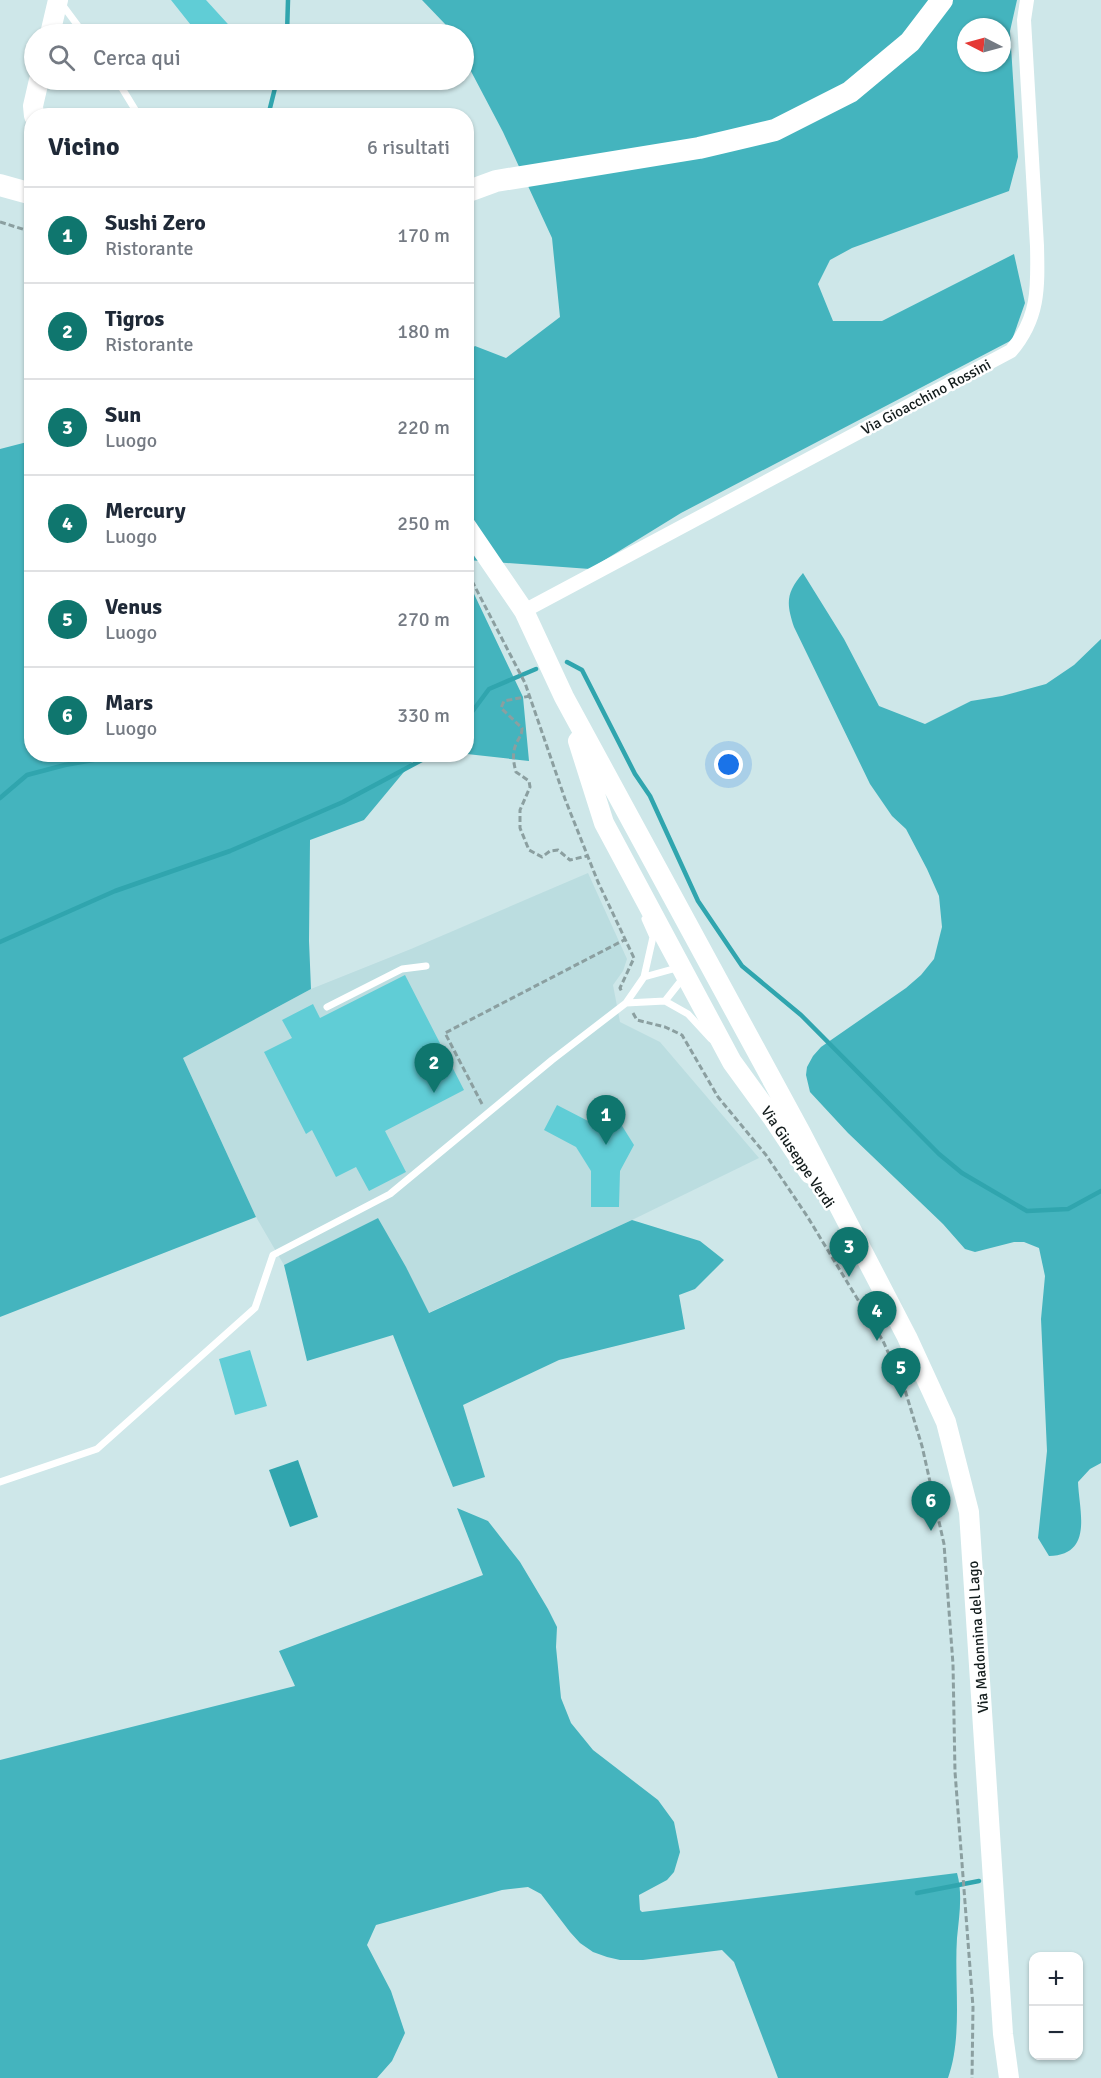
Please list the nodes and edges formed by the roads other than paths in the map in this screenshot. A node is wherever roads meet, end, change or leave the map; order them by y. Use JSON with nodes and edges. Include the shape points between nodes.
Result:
{"nodes":[{"id":1,"x":59,"y":0,"type":"edge"},
{"id":2,"x":942,"y":0,"type":"edge"},
{"id":3,"x":1027,"y":0,"type":"edge"},
{"id":4,"x":53,"y":24,"type":"edge"},
{"id":5,"x":77,"y":24,"type":"edge"},
{"id":6,"x":37,"y":90,"type":"edge"},
{"id":7,"x":123,"y":90,"type":"edge"},
{"id":8,"x":33,"y":108,"type":"edge"},
{"id":9,"x":134,"y":108,"type":"edge"},
{"id":10,"x":496,"y":182,"type":"junction"},
{"id":11,"x":0,"y":184,"type":"edge"},
{"id":12,"x":474,"y":189,"type":"edge"},
{"id":13,"x":24,"y":192,"type":"edge"},
{"id":14,"x":474,"y":196,"type":"edge"},
{"id":15,"x":474,"y":538,"type":"edge"},
{"id":16,"x":524,"y":611,"type":"junction"},
{"id":17,"x":564,"y":697,"type":"junction"},
{"id":18,"x":604,"y":823,"type":"junction"},
{"id":19,"x":650,"y":854,"type":"junction"},
{"id":20,"x":426,"y":966,"type":"dead end"},
{"id":21,"x":686,"y":973,"type":"junction"},
{"id":22,"x":644,"y":977,"type":"junction"},
{"id":23,"x":664,"y":1000,"type":"junction"},
{"id":24,"x":626,"y":1003,"type":"junction"},
{"id":25,"x":327,"y":1007,"type":"dead end"},
{"id":26,"x":757,"y":1053,"type":"junction"},
{"id":27,"x":732,"y":1062,"type":"junction"},
{"id":28,"x":867,"y":1261,"type":"junction"},
{"id":29,"x":0,"y":1482,"type":"edge"},
{"id":30,"x":1003,"y":2034,"type":"junction"},
{"id":31,"x":1000,"y":2078,"type":"edge"},
{"id":32,"x":1010,"y":2078,"type":"edge"}],
"edges":[{"from":1,"to":4,"type":"main road"},
{"from":1,"to":5,"type":"lane"},
{"from":2,"to":10,"type":"main road","via":[[910,42],[850,92],[775,130],[699,148]]},
{"from":3,"to":16,"type":"street","name":"Via Gioacchino Rossini","via":[[1024,20],[1038,281],[1033,315],[1023,337],[1011,351]]},
{"from":6,"to":8,"type":"main road"},
{"from":7,"to":9,"type":"lane"},
{"from":10,"to":12,"type":"main road"},
{"from":10,"to":14,"type":"main road"},
{"from":11,"to":13,"type":"main road"},
{"from":15,"to":16,"type":"main road","name":"Via Giuseppe Verdi"},
{"from":16,"to":17,"type":"main road","name":"Via Giuseppe Verdi"},
{"from":17,"to":18,"type":"main road","name":"Via Giuseppe Verdi"},
{"from":17,"to":19,"type":"main road","name":"Via Giuseppe Verdi"},
{"from":18,"to":21,"type":"main road","name":"Via Giuseppe Verdi"},
{"from":18,"to":22,"type":"lane","via":[[653,937]]},
{"from":19,"to":21,"type":"main road","name":"Via Giuseppe Verdi","via":[[656,884],[690,950]]},
{"from":19,"to":26,"type":"main road","name":"Via Giuseppe Verdi"},
{"from":20,"to":25,"type":"lane","via":[[402,969]]},
{"from":21,"to":22,"type":"lane","via":[[673,969]]},
{"from":21,"to":23,"type":"lane"},
{"from":21,"to":26,"type":"main road","name":"Via Giuseppe Verdi","via":[[702,976]]},
{"from":21,"to":27,"type":"main road","name":"Via Giuseppe Verdi"},
{"from":22,"to":24,"type":"lane"},
{"from":23,"to":24,"type":"lane"},
{"from":23,"to":27,"type":"lane","via":[[688,1014]]},
{"from":24,"to":29,"type":"lane","via":[[390,1194],[273,1255],[255,1308],[97,1449]]},
{"from":26,"to":28,"type":"main road","name":"Via Giuseppe Verdi"},
{"from":27,"to":28,"type":"main road","name":"Via Giuseppe Verdi"},
{"from":28,"to":30,"type":"main road","name":"Via Madonnina del Lago","via":[[946,1422],[969,1512]]},
{"from":30,"to":31,"type":"main road","name":"Via Madonnina del Lago"},
{"from":30,"to":32,"type":"main road","name":"Via Madonnina del Lago"}]}
